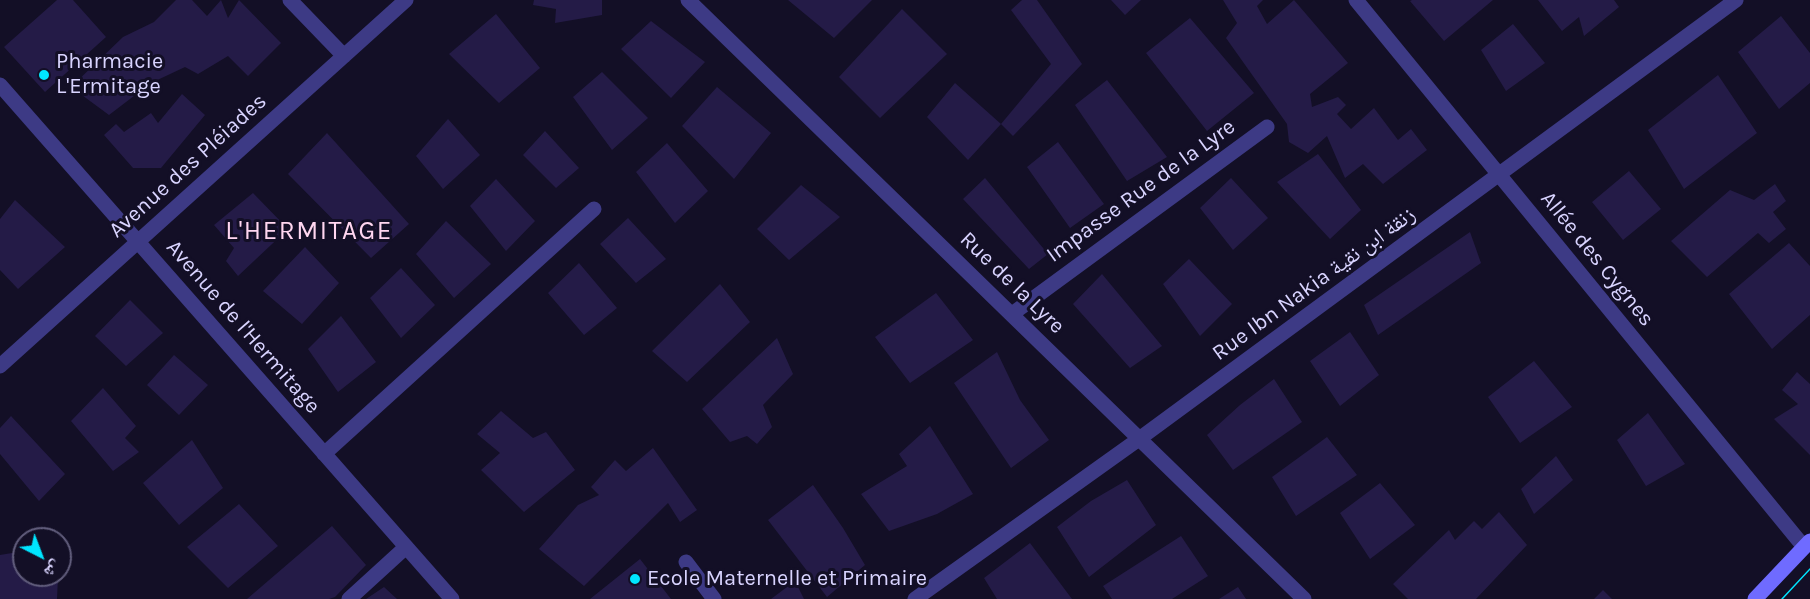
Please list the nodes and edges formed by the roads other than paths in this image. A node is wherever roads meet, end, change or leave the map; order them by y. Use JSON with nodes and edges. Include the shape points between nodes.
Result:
{"nodes":[{"id":1,"x":290,"y":0,"type":"edge"},
{"id":2,"x":406,"y":0,"type":"edge"},
{"id":3,"x":688,"y":0,"type":"edge"},
{"id":4,"x":1356,"y":0,"type":"edge"},
{"id":5,"x":1736,"y":0,"type":"edge"},
{"id":6,"x":344,"y":56,"type":"junction"},
{"id":7,"x":0,"y":85,"type":"edge"},
{"id":8,"x":1267,"y":127,"type":"dead end"},
{"id":9,"x":1500,"y":176,"type":"junction"},
{"id":10,"x":594,"y":209,"type":"dead end"},
{"id":11,"x":139,"y":241,"type":"junction"},
{"id":12,"x":1012,"y":314,"type":"junction"},
{"id":13,"x":0,"y":366,"type":"edge"},
{"id":14,"x":1139,"y":439,"type":"junction"},
{"id":15,"x":324,"y":454,"type":"junction"},
{"id":16,"x":1807,"y":544,"type":"edge"},
{"id":17,"x":406,"y":547,"type":"junction"},
{"id":18,"x":686,"y":562,"type":"dead end"},
{"id":19,"x":350,"y":599,"type":"edge"},
{"id":20,"x":452,"y":599,"type":"edge"},
{"id":21,"x":714,"y":599,"type":"edge"},
{"id":22,"x":915,"y":599,"type":"edge"},
{"id":23,"x":1304,"y":599,"type":"edge"},
{"id":24,"x":1755,"y":599,"type":"edge"}],
"edges":[{"from":1,"to":6,"type":"street"},
{"from":2,"to":6,"type":"street","name":"Avenue des Pléiades"},
{"from":3,"to":12,"type":"street","name":"Rue de la Lyre"},
{"from":4,"to":9,"type":"street","name":"Allée des Cygnes"},
{"from":5,"to":9,"type":"street","name":"Rue Ibn Nakia زنقة ابن نقية"},
{"from":6,"to":11,"type":"street","name":"Avenue des Pléiades"},
{"from":7,"to":11,"type":"street","name":"Avenue de l'Hermitage"},
{"from":8,"to":12,"type":"street","name":"Impasse Rue de la Lyre"},
{"from":9,"to":14,"type":"street","name":"Rue Ibn Nakia زنقة ابن نقية"},
{"from":9,"to":16,"type":"street","name":"Allée des Cygnes"},
{"from":10,"to":15,"type":"street"},
{"from":11,"to":13,"type":"street","name":"Avenue des Pléiades"},
{"from":11,"to":15,"type":"street","name":"Avenue de l'Hermitage"},
{"from":12,"to":14,"type":"street","name":"Rue de la Lyre"},
{"from":14,"to":22,"type":"street","name":"Rue Ibn Nakia زنقة ابن نقية"},
{"from":14,"to":23,"type":"street","name":"Rue de la Lyre"},
{"from":15,"to":17,"type":"street","name":"Avenue de l'Hermitage"},
{"from":16,"to":24,"type":"street"},
{"from":17,"to":19,"type":"street"},
{"from":17,"to":20,"type":"street","name":"Avenue de l'Hermitage"},
{"from":18,"to":21,"type":"street"}]}
